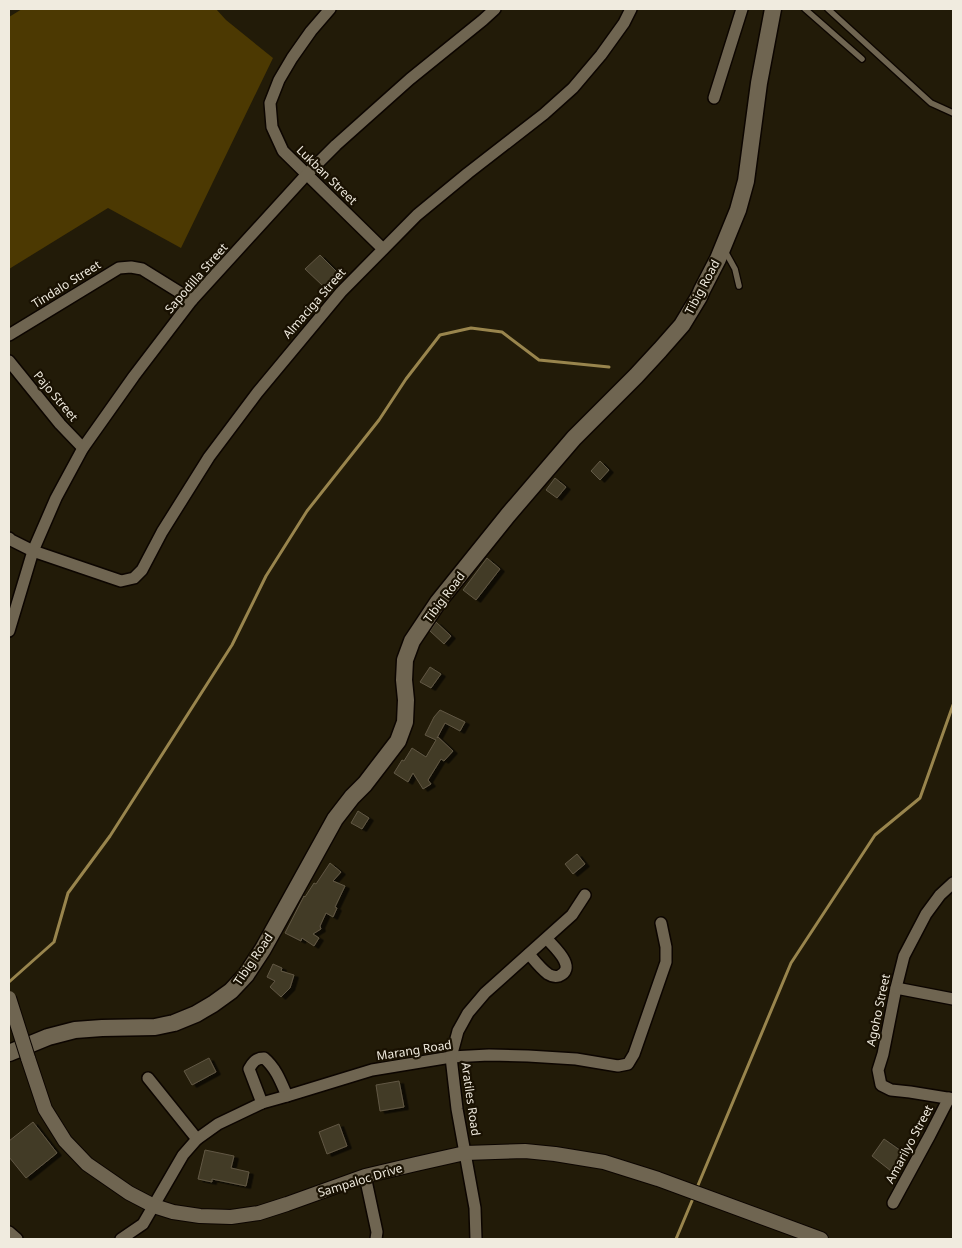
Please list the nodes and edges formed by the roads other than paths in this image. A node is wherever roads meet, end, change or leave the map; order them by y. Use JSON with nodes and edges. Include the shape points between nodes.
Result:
{"nodes":[{"id":1,"x":330,"y":9,"type":"edge"},
{"id":2,"x":495,"y":9,"type":"edge"},
{"id":3,"x":631,"y":9,"type":"edge"},
{"id":4,"x":742,"y":9,"type":"edge"},
{"id":5,"x":773,"y":9,"type":"edge"},
{"id":6,"x":805,"y":9,"type":"edge"},
{"id":7,"x":828,"y":9,"type":"edge"},
{"id":8,"x":862,"y":59,"type":"dead end"},
{"id":9,"x":714,"y":98,"type":"dead end"},
{"id":10,"x":953,"y":113,"type":"edge"},
{"id":11,"x":307,"y":174,"type":"junction"},
{"id":12,"x":723,"y":248,"type":"junction"},
{"id":13,"x":383,"y":249,"type":"junction"},
{"id":14,"x":739,"y":286,"type":"dead end"},
{"id":15,"x":192,"y":300,"type":"junction"},
{"id":16,"x":9,"y":336,"type":"edge"},
{"id":17,"x":9,"y":361,"type":"edge"},
{"id":18,"x":83,"y":448,"type":"junction"},
{"id":19,"x":9,"y":538,"type":"edge"},
{"id":20,"x":33,"y":551,"type":"junction"},
{"id":21,"x":9,"y":631,"type":"edge"},
{"id":22,"x":953,"y":883,"type":"edge"},
{"id":23,"x":585,"y":895,"type":"dead end"},
{"id":24,"x":661,"y":923,"type":"dead end"},
{"id":25,"x":547,"y":939,"type":"junction"},
{"id":26,"x":528,"y":954,"type":"junction"},
{"id":27,"x":896,"y":988,"type":"junction"},
{"id":28,"x":9,"y":998,"type":"edge"},
{"id":29,"x":953,"y":999,"type":"edge"},
{"id":30,"x":9,"y":1053,"type":"edge"},
{"id":31,"x":451,"y":1057,"type":"junction"},
{"id":32,"x":148,"y":1078,"type":"dead end"},
{"id":33,"x":288,"y":1096,"type":"junction"},
{"id":34,"x":951,"y":1099,"type":"edge"},
{"id":35,"x":262,"y":1103,"type":"junction"},
{"id":36,"x":197,"y":1139,"type":"junction"},
{"id":37,"x":465,"y":1153,"type":"junction"},
{"id":38,"x":365,"y":1176,"type":"junction"},
{"id":39,"x":893,"y":1203,"type":"dead end"},
{"id":40,"x":154,"y":1206,"type":"junction"},
{"id":41,"x":9,"y":1232,"type":"edge"},
{"id":42,"x":17,"y":1239,"type":"edge"},
{"id":43,"x":120,"y":1239,"type":"edge"},
{"id":44,"x":376,"y":1239,"type":"edge"},
{"id":45,"x":476,"y":1239,"type":"edge"},
{"id":46,"x":820,"y":1239,"type":"edge"}],
"edges":[{"from":1,"to":11,"type":"street","name":"Lukban Street","via":[[292,58],[270,103],[272,127],[283,151]]},
{"from":2,"to":11,"type":"street","name":"Sapodilla Street","via":[[369,114]]},
{"from":3,"to":13,"type":"street","name":"Almaciga Street","via":[[624,23],[573,88],[417,215]]},
{"from":4,"to":9,"type":"street"},
{"from":5,"to":12,"type":"main road","name":"Tibig Road","via":[[746,181]]},
{"from":6,"to":8,"type":"lane"},
{"from":7,"to":10,"type":"lane","via":[[931,102]]},
{"from":11,"to":13,"type":"street","name":"Lukban Street"},
{"from":11,"to":15,"type":"street","name":"Sapodilla Street"},
{"from":12,"to":14,"type":"lane"},
{"from":12,"to":30,"type":"main road","name":"Tibig Road","via":[[700,297],[682,325],[568,445],[461,573],[412,641],[405,660],[406,722],[398,741],[335,819],[262,949],[231,992],[196,1014],[174,1023],[155,1028],[75,1030]]},
{"from":13,"to":20,"type":"street","name":"Almaciga Street","via":[[341,292],[257,393],[210,457],[142,570],[134,578],[121,580]]},
{"from":15,"to":16,"type":"street","name":"Tindalo Street","via":[[142,270],[119,268]]},
{"from":15,"to":18,"type":"street","name":"Sapodilla Street"},
{"from":17,"to":18,"type":"street","name":"Pajo Street"},
{"from":18,"to":20,"type":"street","name":"Sapodilla Street"},
{"from":19,"to":20,"type":"street","name":"Almaciga Street"},
{"from":20,"to":21,"type":"street","name":"Sapodilla Street"},
{"from":22,"to":27,"type":"street","name":"Agoho Street","via":[[940,895],[917,930],[904,956]]},
{"from":23,"to":25,"type":"street","name":"Aratiles Road","via":[[572,915]]},
{"from":24,"to":31,"type":"street","name":"Marang Road","via":[[666,962],[628,1064],[618,1066],[528,1056]]},
{"from":25,"to":26,"type":"street","name":"Aratiles Road"},
{"from":25,"to":26,"type":"street","via":[[564,959],[564,972],[554,977],[547,974]]},
{"from":26,"to":31,"type":"street","name":"Aratiles Road","via":[[468,1013],[458,1031]]},
{"from":27,"to":29,"type":"street"},
{"from":27,"to":34,"type":"street","name":"Agoho Street","via":[[878,1070],[881,1084],[890,1090]]},
{"from":28,"to":40,"type":"street","name":"Sampaloc Drive","bridge":true,"via":[[45,1109],[66,1140],[87,1164]]},
{"from":31,"to":33,"type":"street","name":"Marang Road","via":[[372,1070]]},
{"from":31,"to":37,"type":"street","name":"Aratiles Road"},
{"from":32,"to":36,"type":"street"},
{"from":33,"to":35,"type":"street","name":"Marang Road"},
{"from":33,"to":35,"type":"street","via":[[276,1071],[264,1058],[259,1058],[249,1069]]},
{"from":34,"to":39,"type":"street","name":"Amarilyo Street"},
{"from":35,"to":36,"type":"street","name":"Marang Road","via":[[218,1124]]},
{"from":36,"to":40,"type":"street","name":"Marang Road","via":[[183,1155]]},
{"from":37,"to":38,"type":"street","name":"Sampaloc Drive"},
{"from":37,"to":45,"type":"street","name":"Aratiles Road","via":[[475,1208]]},
{"from":37,"to":46,"type":"street","name":"Sampaloc Drive","via":[[525,1151],[604,1162]]},
{"from":38,"to":40,"type":"street","name":"Sampaloc Drive","via":[[287,1204],[240,1215],[200,1216]]},
{"from":38,"to":44,"type":"street","via":[[378,1232]]},
{"from":40,"to":43,"type":"street","name":"Marang Road","via":[[143,1224]]},
{"from":41,"to":42,"type":"street"}]}
